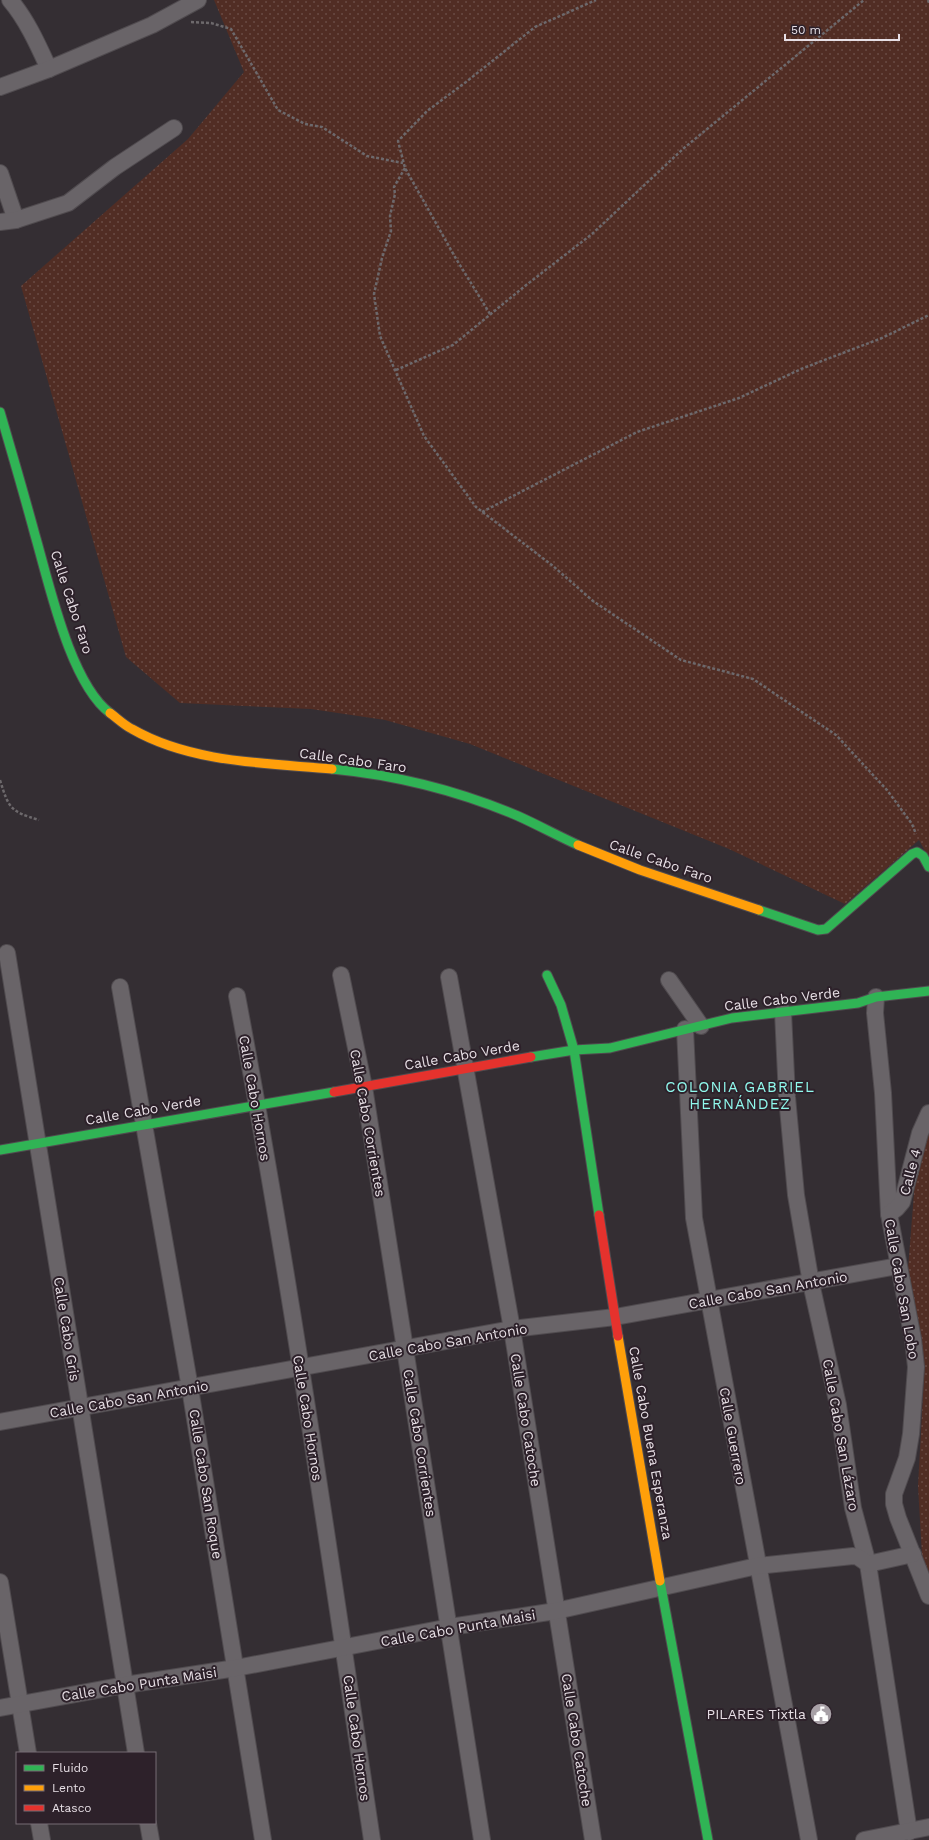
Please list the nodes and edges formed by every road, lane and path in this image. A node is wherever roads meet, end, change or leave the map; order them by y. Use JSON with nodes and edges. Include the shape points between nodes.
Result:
{"nodes":[{"id":1,"x":10,"y":0,"type":"edge"},
{"id":2,"x":198,"y":0,"type":"edge"},
{"id":3,"x":596,"y":0,"type":"edge"},
{"id":4,"x":864,"y":0,"type":"edge"},
{"id":5,"x":928,"y":0,"type":"edge"},
{"id":6,"x":929,"y":3,"type":"edge"},
{"id":7,"x":190,"y":22,"type":"dead end"},
{"id":8,"x":49,"y":69,"type":"junction"},
{"id":9,"x":0,"y":87,"type":"edge"},
{"id":10,"x":174,"y":128,"type":"dead end"},
{"id":11,"x":403,"y":163,"type":"junction"},
{"id":12,"x":405,"y":168,"type":"junction"},
{"id":13,"x":0,"y":173,"type":"edge"},
{"id":14,"x":16,"y":220,"type":"junction"},
{"id":15,"x":0,"y":222,"type":"edge"},
{"id":16,"x":490,"y":314,"type":"junction"},
{"id":17,"x":929,"y":316,"type":"edge"},
{"id":18,"x":396,"y":370,"type":"junction"},
{"id":19,"x":0,"y":412,"type":"edge"},
{"id":20,"x":482,"y":512,"type":"junction"},
{"id":21,"x":0,"y":780,"type":"edge"},
{"id":22,"x":39,"y":820,"type":"dead end"},
{"id":23,"x":920,"y":854,"type":"junction"},
{"id":24,"x":929,"y":867,"type":"edge"},
{"id":25,"x":7,"y":953,"type":"dead end"},
{"id":26,"x":341,"y":975,"type":"dead end"},
{"id":27,"x":546,"y":975,"type":"dead end"},
{"id":28,"x":448,"y":977,"type":"dead end"},
{"id":29,"x":669,"y":980,"type":"dead end"},
{"id":30,"x":120,"y":987,"type":"dead end"},
{"id":31,"x":929,"y":991,"type":"edge"},
{"id":32,"x":237,"y":996,"type":"dead end"},
{"id":33,"x":876,"y":997,"type":"junction"},
{"id":34,"x":783,"y":1012,"type":"junction"},
{"id":35,"x":701,"y":1026,"type":"junction"},
{"id":36,"x":685,"y":1029,"type":"junction"},
{"id":37,"x":574,"y":1050,"type":"junction"},
{"id":38,"x":466,"y":1067,"type":"junction"},
{"id":39,"x":364,"y":1087,"type":"junction"},
{"id":40,"x":257,"y":1104,"type":"junction"},
{"id":41,"x":929,"y":1113,"type":"edge"},
{"id":42,"x":143,"y":1124,"type":"junction"},
{"id":43,"x":39,"y":1142,"type":"junction"},
{"id":44,"x":0,"y":1150,"type":"edge"},
{"id":45,"x":893,"y":1211,"type":"junction"},
{"id":46,"x":898,"y":1266,"type":"junction"},
{"id":47,"x":811,"y":1283,"type":"junction"},
{"id":48,"x":708,"y":1301,"type":"junction"},
{"id":49,"x":615,"y":1317,"type":"junction"},
{"id":50,"x":512,"y":1329,"type":"junction"},
{"id":51,"x":405,"y":1350,"type":"junction"},
{"id":52,"x":300,"y":1367,"type":"junction"},
{"id":53,"x":190,"y":1388,"type":"junction"},
{"id":54,"x":79,"y":1407,"type":"junction"},
{"id":55,"x":0,"y":1422,"type":"edge"},
{"id":56,"x":913,"y":1554,"type":"junction"},
{"id":57,"x":868,"y":1564,"type":"junction"},
{"id":58,"x":757,"y":1566,"type":"junction"},
{"id":59,"x":0,"y":1582,"type":"edge"},
{"id":60,"x":661,"y":1586,"type":"junction"},
{"id":61,"x":929,"y":1596,"type":"edge"},
{"id":62,"x":556,"y":1611,"type":"junction"},
{"id":63,"x":450,"y":1628,"type":"junction"},
{"id":64,"x":343,"y":1649,"type":"junction"},
{"id":65,"x":236,"y":1668,"type":"junction"},
{"id":66,"x":125,"y":1685,"type":"junction"},
{"id":67,"x":20,"y":1704,"type":"junction"},
{"id":68,"x":0,"y":1708,"type":"edge"},
{"id":69,"x":28,"y":1752,"type":"edge"},
{"id":70,"x":136,"y":1752,"type":"edge"},
{"id":71,"x":39,"y":1824,"type":"edge"},
{"id":72,"x":148,"y":1824,"type":"edge"},
{"id":73,"x":929,"y":1827,"type":"edge"},
{"id":74,"x":909,"y":1832,"type":"junction"},
{"id":75,"x":42,"y":1840,"type":"edge"},
{"id":76,"x":151,"y":1840,"type":"edge"},
{"id":77,"x":263,"y":1840,"type":"edge"},
{"id":78,"x":372,"y":1840,"type":"edge"},
{"id":79,"x":482,"y":1840,"type":"edge"},
{"id":80,"x":593,"y":1840,"type":"edge"},
{"id":81,"x":708,"y":1840,"type":"edge"},
{"id":82,"x":809,"y":1840,"type":"edge"},
{"id":83,"x":864,"y":1840,"type":"edge"}],
"edges":[{"from":1,"to":8,"type":"street","via":[[19,10]]},
{"from":2,"to":8,"type":"street","via":[[152,25]]},
{"from":3,"to":11,"type":"path","via":[[536,27],[427,110],[398,141]]},
{"from":4,"to":16,"type":"path","via":[[684,148],[592,234]]},
{"from":5,"to":6,"type":"path"},
{"from":7,"to":11,"type":"path","via":[[211,23],[231,29],[278,110],[305,124],[322,127],[367,156]]},
{"from":8,"to":9,"type":"street"},
{"from":10,"to":14,"type":"street","via":[[115,167],[68,203]]},
{"from":11,"to":12,"type":"path"},
{"from":12,"to":16,"type":"path"},
{"from":12,"to":18,"type":"path","via":[[394,187],[390,216],[391,231],[374,294],[380,336]]},
{"from":13,"to":14,"type":"street"},
{"from":14,"to":15,"type":"street"},
{"from":16,"to":18,"type":"path","via":[[453,345]]},
{"from":17,"to":20,"type":"path","via":[[882,338],[801,369],[739,398],[637,432]]},
{"from":18,"to":20,"type":"path","via":[[424,436]]},
{"from":19,"to":23,"type":"street","name":"Calle Cabo Faro","via":[[58,615],[74,658],[93,695],[105,710],[142,734],[209,755],[380,776],[444,791],[504,810],[613,860],[818,930],[830,927],[906,858]]},
{"from":20,"to":23,"type":"path","via":[[553,566],[593,601],[681,660],[753,679],[836,735],[887,790],[912,824]]},
{"from":21,"to":22,"type":"path","via":[[6,800],[17,813]]},
{"from":23,"to":24,"type":"street"},
{"from":25,"to":43,"type":"street","name":"Calle Cabo Gris"},
{"from":26,"to":39,"type":"street","name":"Calle Cabo Corrientes"},
{"from":27,"to":37,"type":"street","name":"Calle Cabo Buena Esperanza","via":[[561,1005]]},
{"from":28,"to":38,"type":"street","name":"Calle Cabo Catoche"},
{"from":29,"to":35,"type":"street"},
{"from":30,"to":42,"type":"street","name":"Calle Cabo San Roque"},
{"from":31,"to":33,"type":"street","name":"Calle Cabo Verde"},
{"from":32,"to":40,"type":"street","name":"Calle Cabo Hornos"},
{"from":33,"to":34,"type":"street","name":"Calle Cabo Verde","via":[[858,1003]]},
{"from":33,"to":45,"type":"street","name":"Calle Cabo San Lobo","via":[[875,1013]]},
{"from":34,"to":35,"type":"street","name":"Calle Cabo Verde","via":[[732,1018]]},
{"from":34,"to":47,"type":"street","name":"Calle Cabo San Lázaro","via":[[787,1097],[796,1195]]},
{"from":35,"to":36,"type":"street","name":"Calle Cabo Verde"},
{"from":36,"to":37,"type":"street","name":"Calle Cabo Verde","via":[[610,1048]]},
{"from":36,"to":48,"type":"street","name":"Calle Guerrero","via":[[694,1218]]},
{"from":37,"to":38,"type":"street","name":"Calle Cabo Verde"},
{"from":37,"to":49,"type":"street","name":"Calle Cabo Buena Esperanza"},
{"from":38,"to":39,"type":"street","name":"Calle Cabo Verde"},
{"from":38,"to":50,"type":"street","name":"Calle Cabo Catoche"},
{"from":39,"to":40,"type":"street","name":"Calle Cabo Verde"},
{"from":39,"to":51,"type":"street","name":"Calle Cabo Corrientes"},
{"from":40,"to":42,"type":"street","name":"Calle Cabo Verde"},
{"from":40,"to":52,"type":"street","name":"Calle Cabo Hornos"},
{"from":41,"to":45,"type":"street","name":"Calle 4","via":[[920,1133],[902,1202]]},
{"from":42,"to":43,"type":"street","name":"Calle Cabo Verde"},
{"from":42,"to":53,"type":"street","name":"Calle Cabo San Roque"},
{"from":43,"to":44,"type":"street","name":"Calle Cabo Verde"},
{"from":43,"to":54,"type":"street","name":"Calle Cabo Gris"},
{"from":45,"to":46,"type":"street","name":"Calle Cabo San Lobo"},
{"from":46,"to":47,"type":"street","name":"Calle Cabo San Antonio"},
{"from":46,"to":56,"type":"street","name":"Calle Cabo San Lobo","via":[[913,1339],[916,1368],[911,1434],[894,1494],[894,1504]]},
{"from":47,"to":48,"type":"street","name":"Calle Cabo San Antonio"},
{"from":47,"to":57,"type":"street","name":"Calle Cabo San Lázaro","via":[[838,1405],[853,1508]]},
{"from":48,"to":49,"type":"street","name":"Calle Cabo San Antonio"},
{"from":48,"to":58,"type":"street","name":"Calle Guerrero"},
{"from":49,"to":50,"type":"street","name":"Calle Cabo San Antonio"},
{"from":49,"to":60,"type":"street","name":"Calle Cabo Buena Esperanza"},
{"from":50,"to":51,"type":"street","name":"Calle Cabo San Antonio"},
{"from":50,"to":62,"type":"street","name":"Calle Cabo Catoche"},
{"from":51,"to":52,"type":"street","name":"Calle Cabo San Antonio"},
{"from":51,"to":63,"type":"street","name":"Calle Cabo Corrientes"},
{"from":52,"to":53,"type":"street","name":"Calle Cabo San Antonio"},
{"from":52,"to":64,"type":"street","name":"Calle Cabo Hornos"},
{"from":53,"to":54,"type":"street","name":"Calle Cabo San Antonio"},
{"from":53,"to":65,"type":"street","name":"Calle Cabo San Roque"},
{"from":54,"to":55,"type":"street","name":"Calle Cabo San Antonio"},
{"from":54,"to":66,"type":"street","name":"Calle Cabo Gris"},
{"from":56,"to":57,"type":"street"},
{"from":56,"to":61,"type":"street","name":"Calle Cabo San Lobo"},
{"from":57,"to":58,"type":"street","name":"Calle Cabo Punta Maisi","via":[[853,1556]]},
{"from":57,"to":74,"type":"street","name":"Calle Cabo San Lázaro"},
{"from":58,"to":60,"type":"street","name":"Calle Cabo Punta Maisi"},
{"from":58,"to":82,"type":"street","name":"Calle Guerrero"},
{"from":59,"to":67,"type":"street"},
{"from":60,"to":62,"type":"street","name":"Calle Cabo Punta Maisi"},
{"from":60,"to":81,"type":"street","name":"Calle Cabo Buena Esperanza"},
{"from":62,"to":63,"type":"street","name":"Calle Cabo Punta Maisi"},
{"from":62,"to":80,"type":"street","name":"Calle Cabo Catoche"},
{"from":63,"to":64,"type":"street","name":"Calle Cabo Punta Maisi"},
{"from":63,"to":79,"type":"street","name":"Calle Cabo Corrientes"},
{"from":64,"to":65,"type":"street","name":"Calle Cabo Punta Maisi"},
{"from":64,"to":78,"type":"street","name":"Calle Cabo Hornos"},
{"from":65,"to":66,"type":"street","name":"Calle Cabo Punta Maisi"},
{"from":65,"to":77,"type":"street","name":"Calle Cabo San Roque"},
{"from":66,"to":67,"type":"street","name":"Calle Cabo Punta Maisi"},
{"from":66,"to":70,"type":"street","name":"Calle Cabo Gris"},
{"from":67,"to":68,"type":"street","name":"Calle Cabo Punta Maisi"},
{"from":67,"to":69,"type":"street"},
{"from":71,"to":75,"type":"street"},
{"from":72,"to":76,"type":"street"},
{"from":73,"to":74,"type":"street"},
{"from":74,"to":83,"type":"street"}]}
